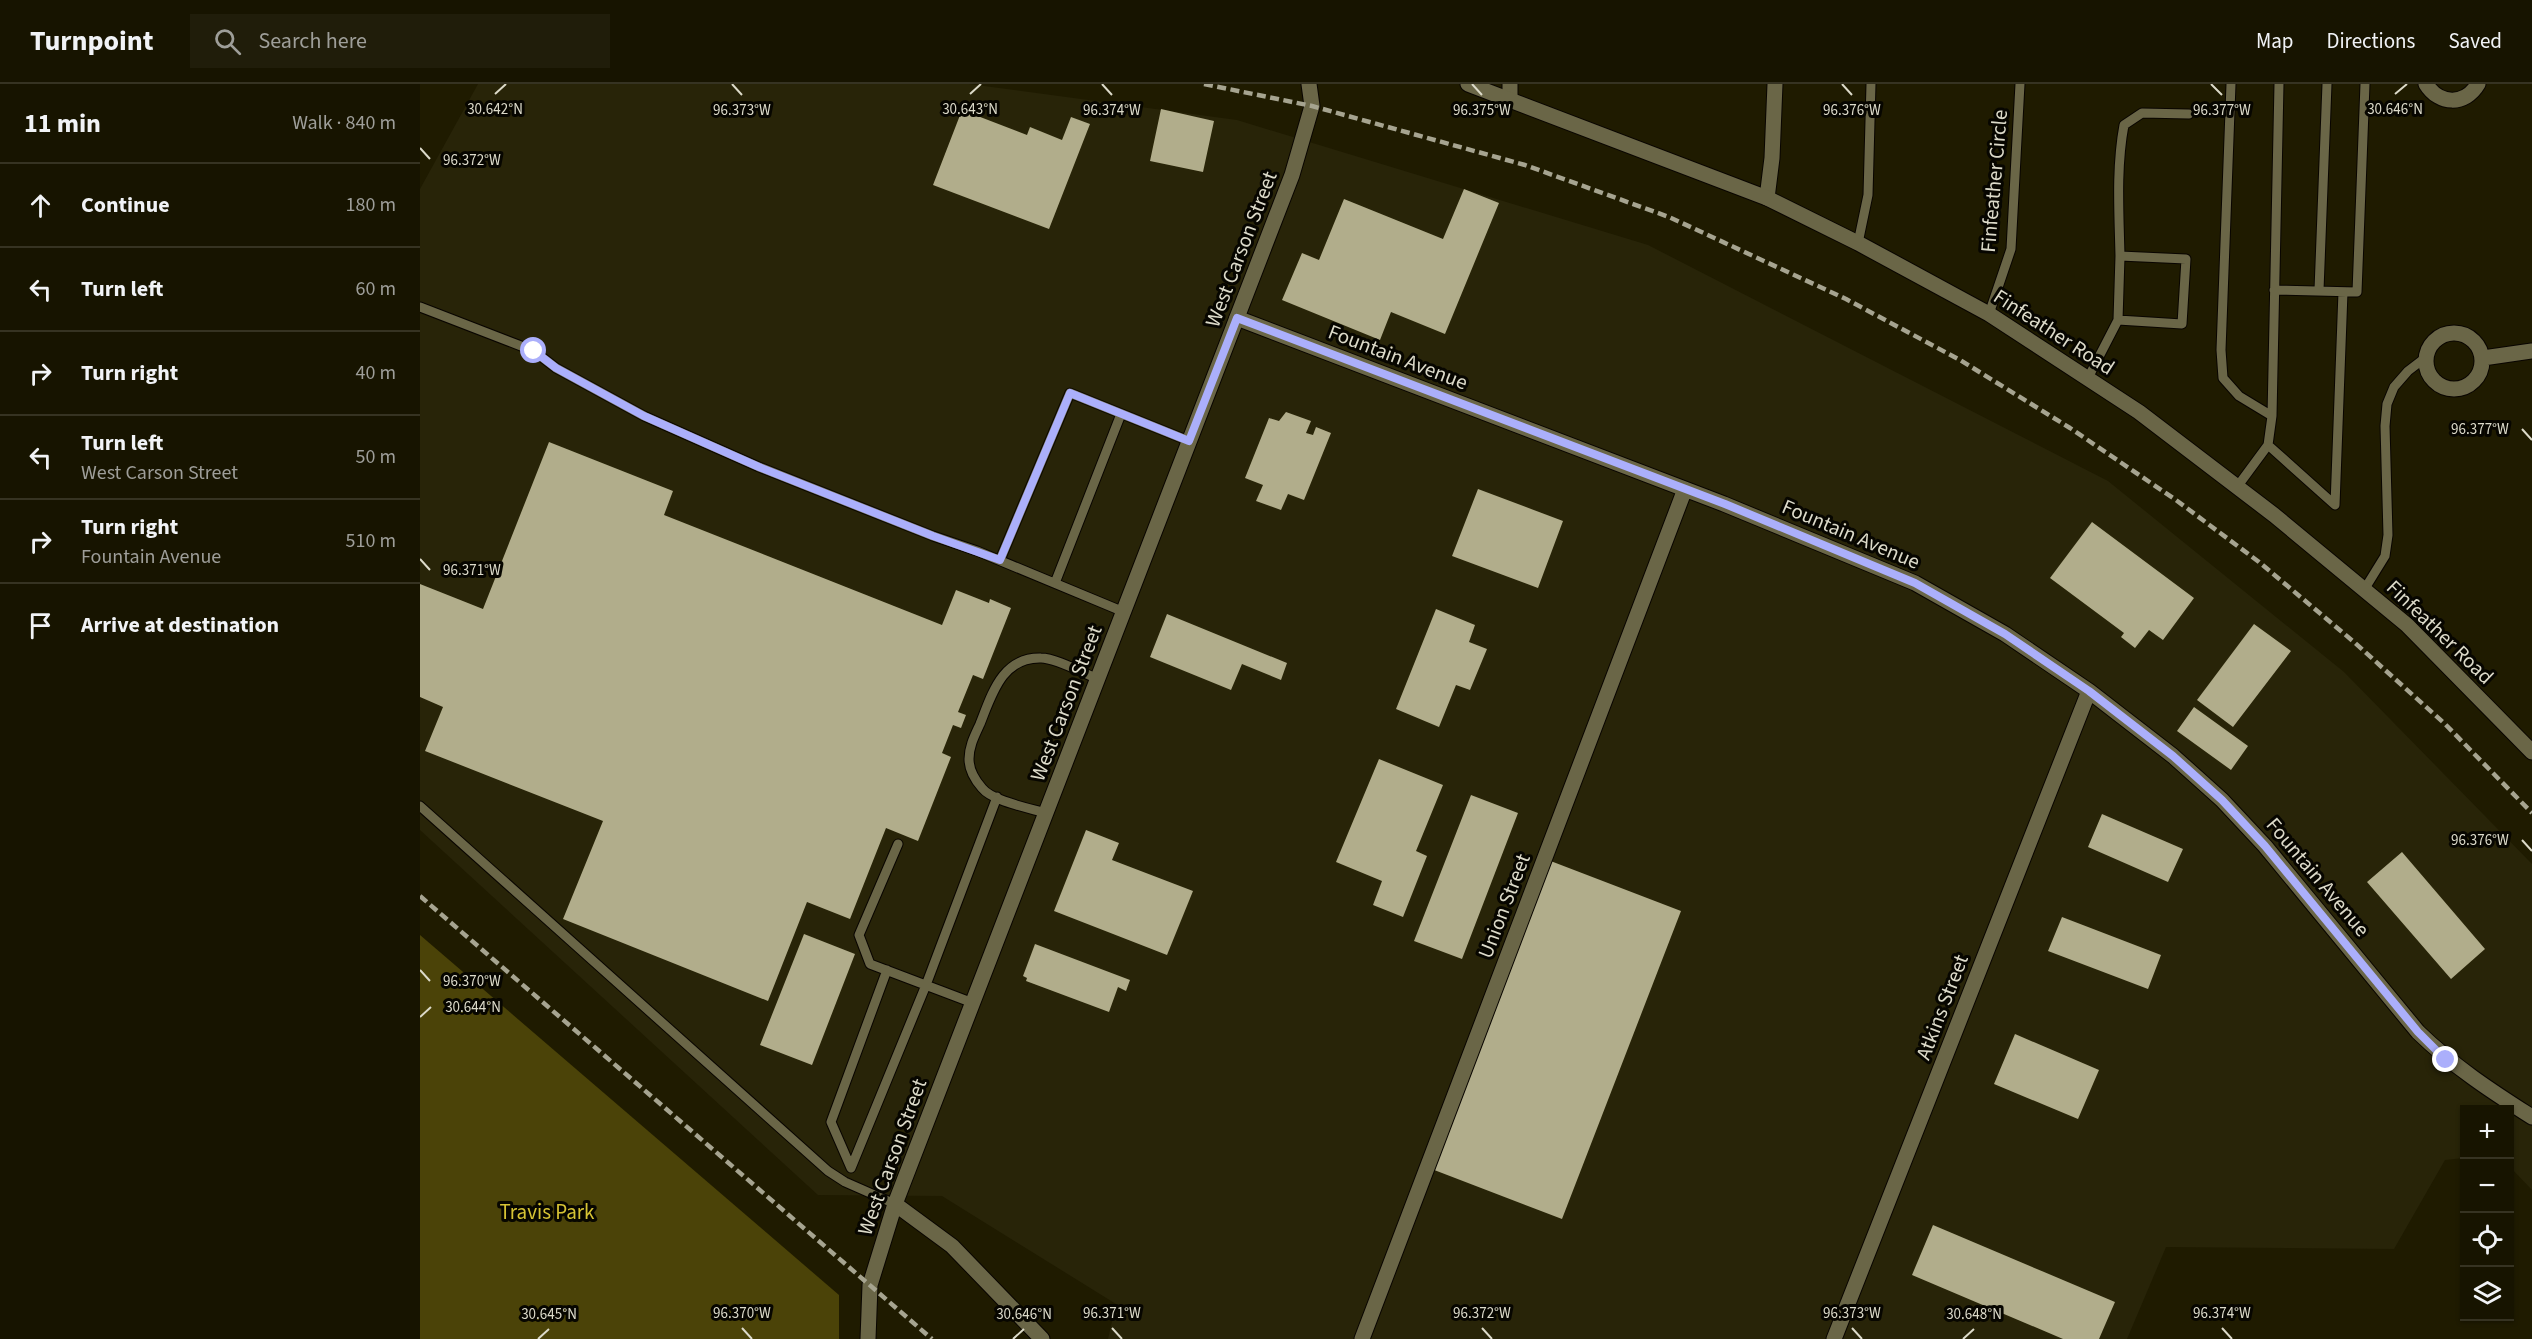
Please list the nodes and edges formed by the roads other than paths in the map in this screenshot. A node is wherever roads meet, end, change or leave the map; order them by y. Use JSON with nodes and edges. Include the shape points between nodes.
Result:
{"nodes":[{"id":1,"x":1310,"y":84,"type":"edge"},
{"id":2,"x":1468,"y":84,"type":"edge"},
{"id":3,"x":1774,"y":84,"type":"edge"},
{"id":4,"x":1871,"y":84,"type":"edge"},
{"id":5,"x":2020,"y":84,"type":"edge"},
{"id":6,"x":2231,"y":84,"type":"edge"},
{"id":7,"x":2278,"y":84,"type":"edge"},
{"id":8,"x":2327,"y":84,"type":"edge"},
{"id":9,"x":2365,"y":84,"type":"edge"},
{"id":10,"x":2426,"y":84,"type":"edge"},
{"id":11,"x":2478,"y":84,"type":"edge"},
{"id":12,"x":1510,"y":91,"type":"edge"},
{"id":13,"x":2188,"y":114,"type":"dead end"},
{"id":14,"x":1767,"y":198,"type":"junction"},
{"id":15,"x":1858,"y":243,"type":"junction"},
{"id":16,"x":2120,"y":256,"type":"junction"},
{"id":17,"x":2274,"y":290,"type":"junction"},
{"id":18,"x":2319,"y":290,"type":"junction"},
{"id":19,"x":2343,"y":292,"type":"junction"},
{"id":20,"x":420,"y":307,"type":"edge"},
{"id":21,"x":1989,"y":314,"type":"junction"},
{"id":22,"x":1237,"y":318,"type":"junction"},
{"id":23,"x":2118,"y":320,"type":"junction"},
{"id":24,"x":2532,"y":351,"type":"edge"},
{"id":25,"x":2425,"y":358,"type":"junction"},
{"id":26,"x":2482,"y":358,"type":"junction"},
{"id":27,"x":2088,"y":378,"type":"junction"},
{"id":28,"x":1121,"y":414,"type":"junction"},
{"id":29,"x":2272,"y":416,"type":"junction"},
{"id":30,"x":1189,"y":441,"type":"junction"},
{"id":31,"x":2268,"y":445,"type":"junction"},
{"id":32,"x":2237,"y":487,"type":"junction"},
{"id":33,"x":1685,"y":489,"type":"junction"},
{"id":34,"x":1000,"y":560,"type":"junction"},
{"id":35,"x":1054,"y":583,"type":"junction"},
{"id":36,"x":2364,"y":590,"type":"junction"},
{"id":37,"x":1124,"y":612,"type":"junction"},
{"id":38,"x":1098,"y":679,"type":"junction"},
{"id":39,"x":2089,"y":691,"type":"junction"},
{"id":40,"x":2532,"y":752,"type":"edge"},
{"id":41,"x":997,"y":797,"type":"junction"},
{"id":42,"x":420,"y":806,"type":"edge"},
{"id":43,"x":1046,"y":813,"type":"junction"},
{"id":44,"x":898,"y":844,"type":"dead end"},
{"id":45,"x":887,"y":970,"type":"junction"},
{"id":46,"x":926,"y":985,"type":"junction"},
{"id":47,"x":973,"y":1003,"type":"junction"},
{"id":48,"x":2532,"y":1117,"type":"edge"},
{"id":49,"x":851,"y":1168,"type":"junction"},
{"id":50,"x":845,"y":1182,"type":"junction"},
{"id":51,"x":895,"y":1204,"type":"junction"},
{"id":52,"x":868,"y":1339,"type":"edge"},
{"id":53,"x":1042,"y":1339,"type":"edge"},
{"id":54,"x":1362,"y":1339,"type":"edge"},
{"id":55,"x":1834,"y":1339,"type":"edge"}],
"edges":[{"from":1,"to":22,"type":"street","name":"West Carson Street","via":[[1312,106],[1305,136]]},
{"from":2,"to":12,"type":"street","name":"Finfeather Road"},
{"from":3,"to":14,"type":"street"},
{"from":4,"to":15,"type":"lane","via":[[1868,195]]},
{"from":5,"to":21,"type":"lane","name":"Finfeather Circle","via":[[2011,249]]},
{"from":6,"to":29,"type":"lane","via":[[2223,378],[2239,396]]},
{"from":7,"to":17,"type":"lane"},
{"from":8,"to":18,"type":"lane"},
{"from":9,"to":19,"type":"lane","via":[[2357,292]]},
{"from":10,"to":11,"type":"street","via":[[2432,93],[2449,101],[2467,96]]},
{"from":12,"to":14,"type":"street","name":"Finfeather Road"},
{"from":13,"to":16,"type":"lane","via":[[2142,113],[2124,125],[2119,172]]},
{"from":14,"to":15,"type":"street","name":"Finfeather Road"},
{"from":15,"to":21,"type":"street","name":"Finfeather Road"},
{"from":16,"to":23,"type":"lane"},
{"from":16,"to":23,"type":"lane","via":[[2186,259],[2182,324]]},
{"from":17,"to":18,"type":"lane"},
{"from":17,"to":29,"type":"lane"},
{"from":18,"to":19,"type":"lane"},
{"from":19,"to":31,"type":"lane","via":[[2335,505]]},
{"from":20,"to":34,"type":"lane","via":[[534,351],[556,368],[644,416],[759,467]]},
{"from":21,"to":27,"type":"street","name":"Finfeather Road"},
{"from":22,"to":30,"type":"street","name":"West Carson Street"},
{"from":22,"to":33,"type":"street","name":"Fountain Avenue"},
{"from":23,"to":27,"type":"lane"},
{"from":24,"to":26,"type":"street"},
{"from":25,"to":26,"type":"street","via":[[2441,336],[2459,333],[2475,341]]},
{"from":25,"to":26,"type":"street","via":[[2435,382],[2453,390],[2478,377]]},
{"from":25,"to":36,"type":"lane","via":[[2394,387],[2386,404],[2388,535],[2385,556]]},
{"from":27,"to":32,"type":"street","name":"Finfeather Road"},
{"from":28,"to":30,"type":"lane"},
{"from":28,"to":34,"type":"lane","via":[[1070,393]]},
{"from":28,"to":35,"type":"lane"},
{"from":29,"to":31,"type":"lane"},
{"from":30,"to":37,"type":"street","name":"West Carson Street"},
{"from":31,"to":32,"type":"lane"},
{"from":32,"to":36,"type":"street","name":"Finfeather Road"},
{"from":33,"to":39,"type":"street","name":"Fountain Avenue","via":[[1915,583],[2005,634]]},
{"from":33,"to":54,"type":"street","name":"Union Street"},
{"from":34,"to":35,"type":"lane"},
{"from":35,"to":37,"type":"lane"},
{"from":36,"to":40,"type":"street","name":"Finfeather Road","via":[[2407,625]]},
{"from":37,"to":38,"type":"street","name":"West Carson Street"},
{"from":38,"to":41,"type":"lane","via":[[1043,658],[1027,660],[997,682],[969,750],[974,777],[983,790]]},
{"from":38,"to":43,"type":"street","name":"West Carson Street"},
{"from":39,"to":48,"type":"street","name":"Fountain Avenue","via":[[2222,800],[2273,854],[2418,1032],[2446,1060]]},
{"from":39,"to":55,"type":"street","name":"Atkins Street"},
{"from":41,"to":43,"type":"lane"},
{"from":41,"to":46,"type":"lane"},
{"from":42,"to":50,"type":"lane","via":[[828,1171]]},
{"from":43,"to":47,"type":"street","name":"West Carson Street"},
{"from":44,"to":45,"type":"lane","via":[[859,935],[870,964]]},
{"from":45,"to":46,"type":"lane"},
{"from":45,"to":49,"type":"lane","via":[[831,1122]]},
{"from":46,"to":47,"type":"lane"},
{"from":46,"to":49,"type":"lane"},
{"from":47,"to":51,"type":"street","name":"West Carson Street"},
{"from":49,"to":50,"type":"lane"},
{"from":50,"to":51,"type":"lane"},
{"from":51,"to":52,"type":"street","name":"West Carson Street","via":[[870,1285]]},
{"from":51,"to":53,"type":"street","via":[[952,1246]]}]}
